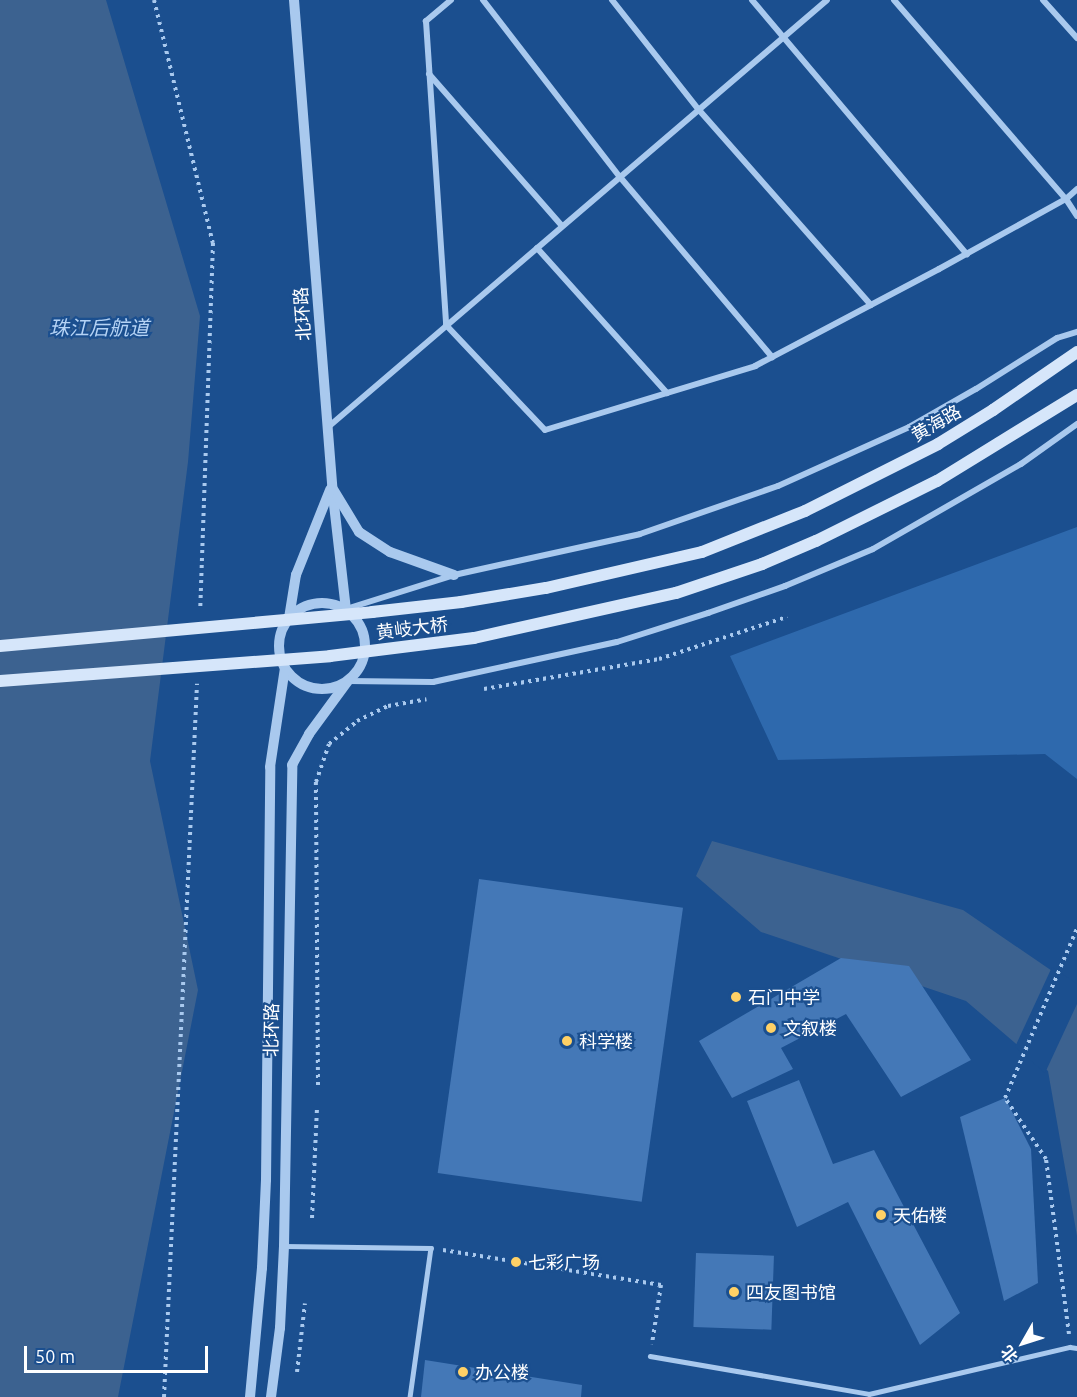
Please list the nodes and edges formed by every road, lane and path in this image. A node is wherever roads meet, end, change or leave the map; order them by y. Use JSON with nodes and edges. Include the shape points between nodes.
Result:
{"nodes":[{"id":1,"x":154,"y":0,"type":"edge"},
{"id":2,"x":294,"y":0,"type":"edge"},
{"id":3,"x":451,"y":0,"type":"edge"},
{"id":4,"x":483,"y":0,"type":"edge"},
{"id":5,"x":612,"y":0,"type":"edge"},
{"id":6,"x":752,"y":0,"type":"edge"},
{"id":7,"x":828,"y":0,"type":"edge"},
{"id":8,"x":894,"y":0,"type":"edge"},
{"id":9,"x":1042,"y":0,"type":"edge"},
{"id":10,"x":783,"y":38,"type":"junction"},
{"id":11,"x":1077,"y":38,"type":"edge"},
{"id":12,"x":429,"y":74,"type":"junction"},
{"id":13,"x":699,"y":110,"type":"junction"},
{"id":14,"x":620,"y":177,"type":"junction"},
{"id":15,"x":1077,"y":189,"type":"edge"},
{"id":16,"x":1065,"y":199,"type":"junction"},
{"id":17,"x":1077,"y":216,"type":"edge"},
{"id":18,"x":562,"y":226,"type":"junction"},
{"id":19,"x":537,"y":248,"type":"junction"},
{"id":20,"x":967,"y":254,"type":"junction"},
{"id":21,"x":871,"y":305,"type":"junction"},
{"id":22,"x":446,"y":325,"type":"junction"},
{"id":23,"x":1077,"y":332,"type":"edge"},
{"id":24,"x":1077,"y":352,"type":"edge"},
{"id":25,"x":772,"y":357,"type":"junction"},
{"id":26,"x":667,"y":393,"type":"junction"},
{"id":27,"x":1077,"y":394,"type":"edge"},
{"id":28,"x":1077,"y":424,"type":"edge"},
{"id":29,"x":327,"y":428,"type":"junction"},
{"id":30,"x":332,"y":487,"type":"junction"},
{"id":31,"x":805,"y":511,"type":"joint"},
{"id":32,"x":454,"y":575,"type":"junction"},
{"id":33,"x":346,"y":609,"type":"junction"},
{"id":34,"x":200,"y":612,"type":"dead end"},
{"id":35,"x":787,"y":617,"type":"dead end"},
{"id":36,"x":289,"y":618,"type":"junction"},
{"id":37,"x":0,"y":646,"type":"edge"},
{"id":38,"x":285,"y":668,"type":"junction"},
{"id":39,"x":0,"y":681,"type":"edge"},
{"id":40,"x":348,"y":681,"type":"junction"},
{"id":41,"x":197,"y":683,"type":"dead end"},
{"id":42,"x":473,"y":691,"type":"dead end"},
{"id":43,"x":429,"y":699,"type":"dead end"},
{"id":44,"x":1077,"y":928,"type":"edge"},
{"id":45,"x":318,"y":1084,"type":"dead end"},
{"id":46,"x":317,"y":1109,"type":"dead end"},
{"id":47,"x":312,"y":1218,"type":"dead end"},
{"id":48,"x":284,"y":1246,"type":"junction"},
{"id":49,"x":431,"y":1248,"type":"junction"},
{"id":50,"x":304,"y":1303,"type":"dead end"},
{"id":51,"x":1070,"y":1347,"type":"junction"},
{"id":52,"x":1077,"y":1348,"type":"edge"},
{"id":53,"x":650,"y":1356,"type":"joint"},
{"id":54,"x":297,"y":1372,"type":"dead end"},
{"id":55,"x":164,"y":1397,"type":"edge"},
{"id":56,"x":250,"y":1397,"type":"edge"},
{"id":57,"x":271,"y":1397,"type":"edge"},
{"id":58,"x":410,"y":1397,"type":"edge"}],
"edges":[{"from":1,"to":34,"type":"path","via":[[213,243]]},
{"from":2,"to":29,"type":"street","name":"北环路"},
{"from":3,"to":12,"type":"street","via":[[426,21]]},
{"from":4,"to":14,"type":"street"},
{"from":5,"to":13,"type":"street"},
{"from":6,"to":10,"type":"street"},
{"from":7,"to":10,"type":"street"},
{"from":8,"to":16,"type":"street"},
{"from":9,"to":11,"type":"street"},
{"from":10,"to":13,"type":"street"},
{"from":10,"to":20,"type":"street"},
{"from":12,"to":18,"type":"street"},
{"from":12,"to":22,"type":"street"},
{"from":13,"to":14,"type":"street"},
{"from":13,"to":21,"type":"street"},
{"from":14,"to":18,"type":"street"},
{"from":14,"to":25,"type":"street"},
{"from":15,"to":16,"type":"street"},
{"from":16,"to":17,"type":"street"},
{"from":16,"to":20,"type":"street"},
{"from":18,"to":19,"type":"street"},
{"from":19,"to":22,"type":"street"},
{"from":19,"to":26,"type":"street"},
{"from":20,"to":21,"type":"street"},
{"from":21,"to":25,"type":"street"},
{"from":22,"to":26,"type":"street","via":[[545,430]]},
{"from":22,"to":29,"type":"street"},
{"from":23,"to":32,"type":"street","via":[[1049,343],[909,427],[778,486],[640,534]]},
{"from":24,"to":31,"type":"main road","name":"黄海路","via":[[939,444]]},
{"from":25,"to":26,"type":"street"},
{"from":27,"to":39,"type":"main road","name":"黄岐大桥","bridge":true,"via":[[945,476],[816,541],[676,593],[474,638],[330,656]]},
{"from":28,"to":40,"type":"street","via":[[1022,464],[873,549],[785,586],[617,642],[432,682]]},
{"from":29,"to":30,"type":"street","name":"北环路"},
{"from":30,"to":32,"type":"street","via":[[359,532],[390,552]]},
{"from":30,"to":33,"type":"street"},
{"from":30,"to":36,"type":"street","name":"北环路","via":[[296,575]]},
{"from":31,"to":37,"type":"main road","name":"黄岐大桥","bridge":true,"via":[[702,552],[546,588],[349,614]]},
{"from":32,"to":33,"type":"street"},
{"from":33,"to":36,"type":"street","via":[[334,604],[310,604]]},
{"from":33,"to":40,"type":"street","via":[[363,631],[366,644],[358,671]]},
{"from":35,"to":42,"type":"path","via":[[659,659]]},
{"from":36,"to":38,"type":"street","via":[[279,642]]},
{"from":38,"to":40,"type":"street","via":[[299,682],[317,689]]},
{"from":38,"to":56,"type":"street","name":"北环路","via":[[270,767],[266,1180]]},
{"from":40,"to":48,"type":"street","name":"北环路","via":[[309,734],[292,765]]},
{"from":41,"to":55,"type":"path"},
{"from":43,"to":45,"type":"path","via":[[388,706],[357,721],[329,744],[316,782]]},
{"from":44,"to":51,"type":"path","via":[[1005,1098],[1046,1159]]},
{"from":46,"to":47,"type":"path"},
{"from":48,"to":49,"type":"lane"},
{"from":48,"to":57,"type":"street","name":"北环路","via":[[280,1328]]},
{"from":49,"to":53,"type":"path","via":[[662,1285]]},
{"from":49,"to":58,"type":"lane"},
{"from":50,"to":54,"type":"path"},
{"from":51,"to":52,"type":"lane"},
{"from":51,"to":53,"type":"lane","via":[[869,1394]]}]}
